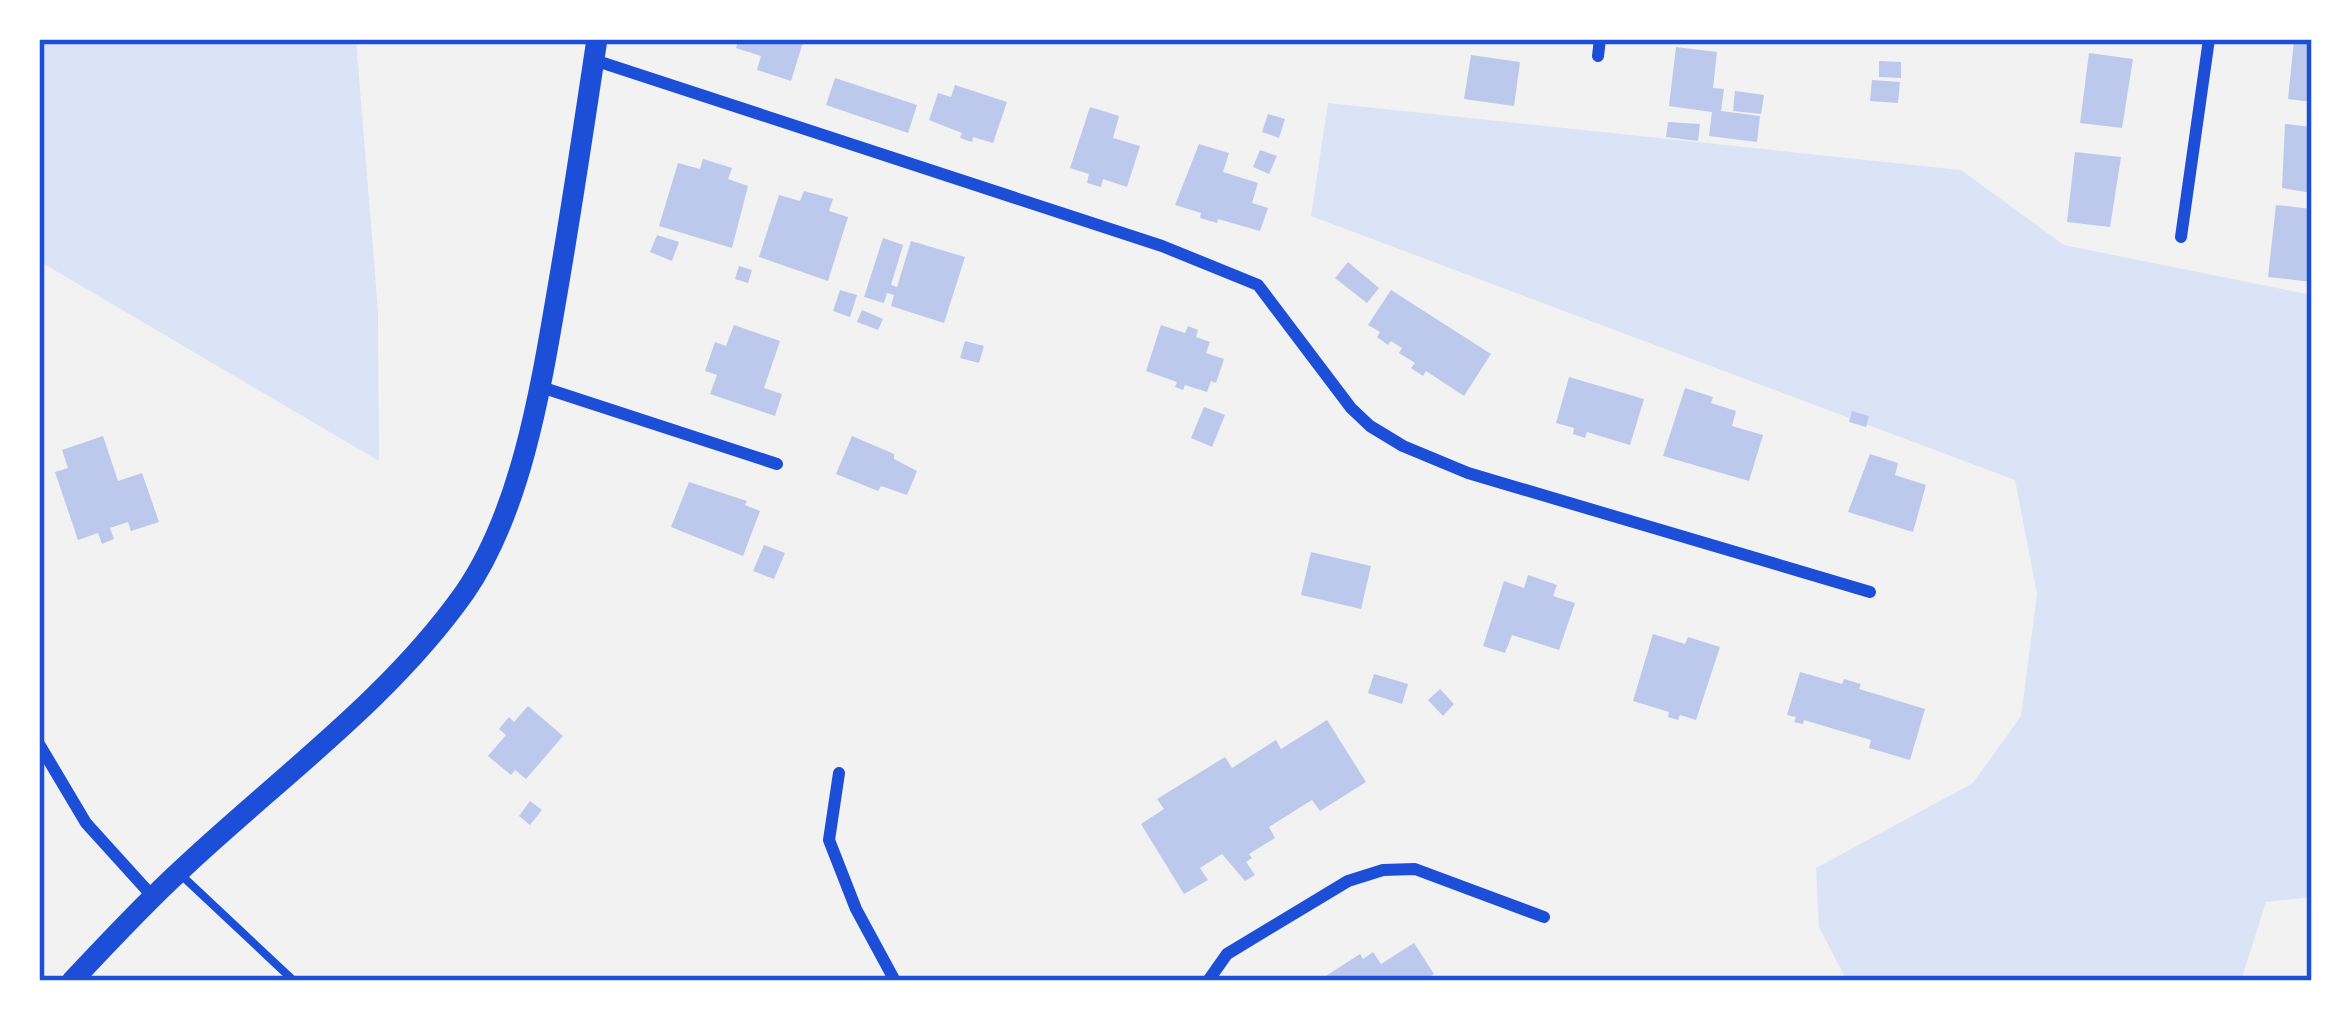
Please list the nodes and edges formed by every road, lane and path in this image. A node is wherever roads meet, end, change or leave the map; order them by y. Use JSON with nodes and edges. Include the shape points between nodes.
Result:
{"nodes":[{"id":1,"x":1600,"y":39,"type":"edge"},
{"id":2,"x":2209,"y":39,"type":"edge"},
{"id":3,"x":595,"y":50,"type":"edge"},
{"id":4,"x":1598,"y":56,"type":"dead end"},
{"id":5,"x":2181,"y":237,"type":"dead end"},
{"id":6,"x":541,"y":387,"type":"junction"},
{"id":7,"x":777,"y":464,"type":"dead end"},
{"id":8,"x":1870,"y":592,"type":"dead end"},
{"id":9,"x":39,"y":744,"type":"edge"},
{"id":10,"x":839,"y":772,"type":"dead end"},
{"id":11,"x":178,"y":872,"type":"junction"},
{"id":12,"x":154,"y":898,"type":"junction"},
{"id":13,"x":1544,"y":917,"type":"dead end"},
{"id":14,"x":71,"y":981,"type":"edge"},
{"id":15,"x":294,"y":981,"type":"edge"},
{"id":16,"x":895,"y":981,"type":"edge"},
{"id":17,"x":1208,"y":981,"type":"edge"}],
"edges":[{"from":1,"to":4,"type":"street"},
{"from":2,"to":5,"type":"street"},
{"from":3,"to":6,"type":"street"},
{"from":3,"to":8,"type":"street","via":[[1241,276],[1271,298],[1351,408],[1403,446]]},
{"from":6,"to":7,"type":"street"},
{"from":6,"to":11,"type":"street","via":[[513,488],[467,590],[370,698]]},
{"from":9,"to":12,"type":"street","via":[[86,823]]},
{"from":10,"to":16,"type":"street","via":[[830,840]]},
{"from":11,"to":12,"type":"street"},
{"from":11,"to":15,"type":"lane"},
{"from":12,"to":14,"type":"street"},
{"from":13,"to":17,"type":"street","via":[[1415,869],[1383,870],[1348,881],[1228,954]]}]}
